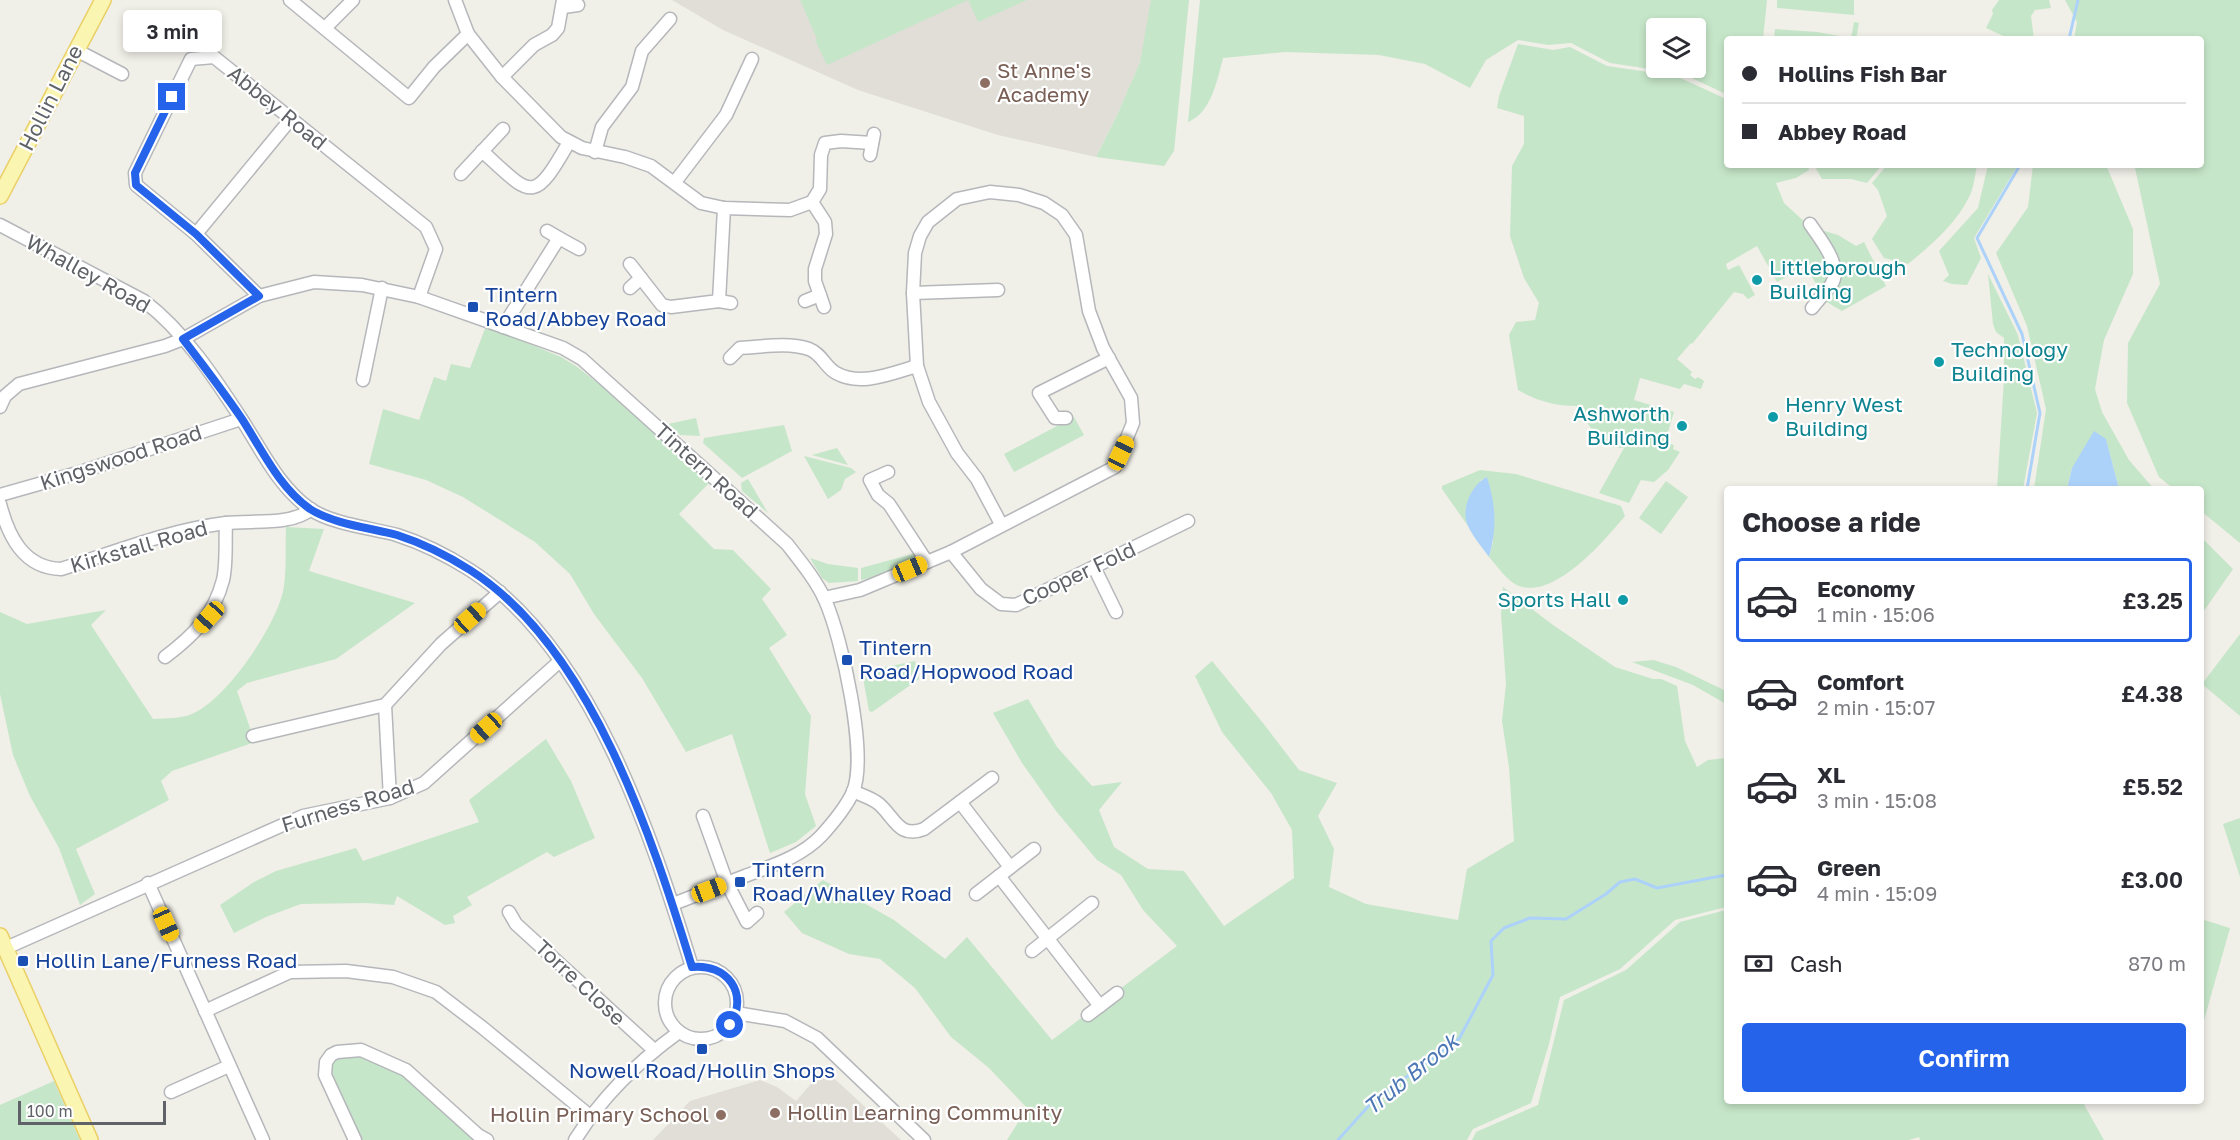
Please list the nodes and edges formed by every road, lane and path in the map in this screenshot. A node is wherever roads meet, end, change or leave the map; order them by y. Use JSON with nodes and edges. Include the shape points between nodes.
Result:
{"nodes":[{"id":1,"x":103,"y":0,"type":"edge"},
{"id":2,"x":290,"y":0,"type":"edge"},
{"id":3,"x":455,"y":0,"type":"edge"},
{"id":4,"x":356,"y":2,"type":"edge"},
{"id":5,"x":563,"y":4,"type":"edge"},
{"id":6,"x":578,"y":6,"type":"dead end"},
{"id":7,"x":670,"y":19,"type":"dead end"},
{"id":8,"x":325,"y":28,"type":"junction"},
{"id":9,"x":468,"y":34,"type":"junction"},
{"id":10,"x":76,"y":50,"type":"junction"},
{"id":11,"x":752,"y":59,"type":"dead end"},
{"id":12,"x":122,"y":74,"type":"dead end"},
{"id":13,"x":502,"y":77,"type":"junction"},
{"id":14,"x":290,"y":120,"type":"junction"},
{"id":15,"x":503,"y":129,"type":"dead end"},
{"id":16,"x":569,"y":142,"type":"junction"},
{"id":17,"x":872,"y":144,"type":"dead end"},
{"id":18,"x":482,"y":152,"type":"junction"},
{"id":19,"x":595,"y":152,"type":"junction"},
{"id":20,"x":461,"y":174,"type":"dead end"},
{"id":21,"x":675,"y":182,"type":"junction"},
{"id":22,"x":2,"y":186,"type":"edge"},
{"id":23,"x":812,"y":202,"type":"junction"},
{"id":24,"x":724,"y":208,"type":"junction"},
{"id":25,"x":1810,"y":224,"type":"dead end"},
{"id":26,"x":0,"y":225,"type":"edge"},
{"id":27,"x":547,"y":231,"type":"dead end"},
{"id":28,"x":196,"y":234,"type":"junction"},
{"id":29,"x":559,"y":238,"type":"junction"},
{"id":30,"x":579,"y":249,"type":"dead end"},
{"id":31,"x":630,"y":264,"type":"dead end"},
{"id":32,"x":641,"y":278,"type":"junction"},
{"id":33,"x":382,"y":288,"type":"junction"},
{"id":34,"x":630,"y":288,"type":"dead end"},
{"id":35,"x":998,"y":290,"type":"dead end"},
{"id":36,"x":913,"y":293,"type":"junction"},
{"id":37,"x":820,"y":295,"type":"junction"},
{"id":38,"x":259,"y":296,"type":"junction"},
{"id":39,"x":419,"y":297,"type":"junction"},
{"id":40,"x":805,"y":301,"type":"dead end"},
{"id":41,"x":824,"y":307,"type":"dead end"},
{"id":42,"x":1812,"y":308,"type":"dead end"},
{"id":43,"x":503,"y":327,"type":"junction"},
{"id":44,"x":183,"y":339,"type":"junction"},
{"id":45,"x":730,"y":358,"type":"dead end"},
{"id":46,"x":1109,"y":358,"type":"junction"},
{"id":47,"x":917,"y":366,"type":"junction"},
{"id":48,"x":364,"y":380,"type":"dead end"},
{"id":49,"x":0,"y":407,"type":"edge"},
{"id":50,"x":241,"y":418,"type":"junction"},
{"id":51,"x":1066,"y":418,"type":"dead end"},
{"id":52,"x":888,"y":472,"type":"dead end"},
{"id":53,"x":0,"y":495,"type":"edge"},
{"id":54,"x":0,"y":504,"type":"edge"},
{"id":55,"x":311,"y":509,"type":"junction"},
{"id":56,"x":1188,"y":521,"type":"dead end"},
{"id":57,"x":226,"y":524,"type":"junction"},
{"id":58,"x":1001,"y":524,"type":"junction"},
{"id":59,"x":951,"y":552,"type":"junction"},
{"id":60,"x":927,"y":562,"type":"junction"},
{"id":61,"x":1094,"y":567,"type":"junction"},
{"id":62,"x":500,"y":592,"type":"junction"},
{"id":63,"x":824,"y":598,"type":"junction"},
{"id":64,"x":1116,"y":612,"type":"dead end"},
{"id":65,"x":165,"y":657,"type":"dead end"},
{"id":66,"x":560,"y":661,"type":"junction"},
{"id":67,"x":385,"y":705,"type":"junction"},
{"id":68,"x":253,"y":736,"type":"dead end"},
{"id":69,"x":992,"y":778,"type":"dead end"},
{"id":70,"x":853,"y":791,"type":"junction"},
{"id":71,"x":390,"y":798,"type":"junction"},
{"id":72,"x":960,"y":802,"type":"junction"},
{"id":73,"x":704,"y":816,"type":"dead end"},
{"id":74,"x":1034,"y":849,"type":"dead end"},
{"id":75,"x":1010,"y":867,"type":"junction"},
{"id":76,"x":999,"y":876,"type":"junction"},
{"id":77,"x":727,"y":883,"type":"junction"},
{"id":78,"x":148,"y":884,"type":"junction"},
{"id":79,"x":976,"y":894,"type":"dead end"},
{"id":80,"x":1092,"y":903,"type":"dead end"},
{"id":81,"x":673,"y":904,"type":"junction"},
{"id":82,"x":509,"y":912,"type":"dead end"},
{"id":83,"x":757,"y":913,"type":"dead end"},
{"id":84,"x":1047,"y":939,"type":"junction"},
{"id":85,"x":3,"y":942,"type":"edge"},
{"id":86,"x":1032,"y":951,"type":"dead end"},
{"id":87,"x":692,"y":967,"type":"junction"},
{"id":88,"x":1117,"y":993,"type":"dead end"},
{"id":89,"x":1100,"y":1006,"type":"junction"},
{"id":90,"x":205,"y":1011,"type":"junction"},
{"id":91,"x":736,"y":1013,"type":"junction"},
{"id":92,"x":1088,"y":1015,"type":"dead end"},
{"id":93,"x":679,"y":1032,"type":"junction"},
{"id":94,"x":654,"y":1050,"type":"junction"},
{"id":95,"x":229,"y":1066,"type":"junction"},
{"id":96,"x":171,"y":1092,"type":"dead end"},
{"id":97,"x":590,"y":1116,"type":"junction"},
{"id":98,"x":90,"y":1140,"type":"edge"},
{"id":99,"x":263,"y":1140,"type":"edge"},
{"id":100,"x":355,"y":1140,"type":"edge"},
{"id":101,"x":487,"y":1140,"type":"edge"},
{"id":102,"x":575,"y":1140,"type":"edge"},
{"id":103,"x":924,"y":1140,"type":"edge"}],
"edges":[{"from":1,"to":10,"type":"main road","name":"Hollin Lane"},
{"from":2,"to":8,"type":"street"},
{"from":3,"to":9,"type":"street"},
{"from":4,"to":8,"type":"street"},
{"from":5,"to":6,"type":"street"},
{"from":5,"to":13,"type":"street","via":[[558,28],[534,45]]},
{"from":7,"to":19,"type":"street","via":[[656,27],[642,51],[632,87],[602,127]]},
{"from":8,"to":9,"type":"street","via":[[409,99]]},
{"from":9,"to":13,"type":"street"},
{"from":10,"to":12,"type":"street"},
{"from":10,"to":22,"type":"main road","name":"Hollin Lane"},
{"from":11,"to":21,"type":"street","via":[[739,75],[726,115]]},
{"from":13,"to":16,"type":"street"},
{"from":14,"to":28,"type":"street"},
{"from":14,"to":28,"type":"street","name":"Abbey Road","via":[[214,57],[191,59],[135,173],[136,185]]},
{"from":14,"to":39,"type":"street","name":"Abbey Road","via":[[426,226],[436,249]]},
{"from":15,"to":18,"type":"street"},
{"from":16,"to":18,"type":"street","via":[[544,181],[529,189]]},
{"from":16,"to":19,"type":"street"},
{"from":17,"to":23,"type":"street","via":[[825,143],[820,189]]},
{"from":18,"to":20,"type":"street"},
{"from":19,"to":21,"type":"street","via":[[651,166]]},
{"from":21,"to":24,"type":"street","via":[[700,203]]},
{"from":23,"to":24,"type":"street","via":[[790,210]]},
{"from":23,"to":37,"type":"street","via":[[825,222],[826,234],[815,269]]},
{"from":24,"to":32,"type":"street","via":[[725,302],[662,305]]},
{"from":25,"to":42,"type":"street","via":[[1827,250],[1834,274]]},
{"from":26,"to":44,"type":"street","name":"Whalley Road","via":[[144,301]]},
{"from":27,"to":29,"type":"street"},
{"from":28,"to":38,"type":"street","name":"Abbey Road"},
{"from":29,"to":30,"type":"street"},
{"from":29,"to":43,"type":"street"},
{"from":31,"to":32,"type":"street"},
{"from":32,"to":34,"type":"street"},
{"from":33,"to":38,"type":"street","name":"Tintern Road","via":[[314,282]]},
{"from":33,"to":39,"type":"street","name":"Tintern Road"},
{"from":33,"to":48,"type":"street"},
{"from":35,"to":36,"type":"street"},
{"from":36,"to":46,"type":"street","via":[[920,236],[928,222],[957,194],[990,192],[1044,203],[1062,214],[1076,235],[1089,311]]},
{"from":36,"to":47,"type":"street"},
{"from":37,"to":40,"type":"street"},
{"from":37,"to":41,"type":"street"},
{"from":38,"to":44,"type":"street","name":"Tintern Road"},
{"from":39,"to":43,"type":"street","name":"Tintern Road"},
{"from":43,"to":63,"type":"street","name":"Tintern Road","via":[[563,348],[582,359],[787,544]]},
{"from":44,"to":49,"type":"street","via":[[27,381],[11,389]]},
{"from":44,"to":50,"type":"street","name":"Whalley Road"},
{"from":45,"to":47,"type":"street","via":[[740,348],[795,346],[824,359],[835,373],[870,379]]},
{"from":46,"to":51,"type":"street","via":[[1040,393],[1054,418]]},
{"from":46,"to":58,"type":"street","via":[[1131,398],[1133,423],[1114,467]]},
{"from":47,"to":58,"type":"street","via":[[929,402]]},
{"from":50,"to":53,"type":"street","name":"Kingswood Road"},
{"from":50,"to":55,"type":"street","name":"Whalley Road","via":[[278,476]]},
{"from":52,"to":60,"type":"street","via":[[870,480]]},
{"from":54,"to":57,"type":"street","name":"Kirkstall Road","via":[[14,543],[32,560],[52,569],[181,531]]},
{"from":55,"to":57,"type":"street","name":"Kirkstall Road","via":[[302,516],[280,521]]},
{"from":55,"to":62,"type":"street","name":"Whalley Road","via":[[440,553]]},
{"from":56,"to":61,"type":"street","name":"Cooper Fold"},
{"from":57,"to":65,"type":"street","via":[[223,579],[209,617]]},
{"from":58,"to":59,"type":"street"},
{"from":59,"to":60,"type":"street"},
{"from":59,"to":61,"type":"street","name":"Cooper Fold","via":[[981,589],[1001,604],[1016,605]]},
{"from":60,"to":63,"type":"street","via":[[860,590]]},
{"from":61,"to":64,"type":"street"},
{"from":62,"to":66,"type":"street","name":"Whalley Road"},
{"from":62,"to":67,"type":"street","via":[[441,645]]},
{"from":63,"to":70,"type":"street","name":"Tintern Road","via":[[847,673],[856,725],[858,759]]},
{"from":66,"to":71,"type":"street","name":"Furness Road","via":[[424,783]]},
{"from":66,"to":81,"type":"street","name":"Whalley Road","via":[[596,718],[629,785]]},
{"from":67,"to":68,"type":"street"},
{"from":67,"to":71,"type":"street"},
{"from":69,"to":72,"type":"street"},
{"from":70,"to":72,"type":"street","via":[[878,803],[909,832],[924,829]]},
{"from":70,"to":77,"type":"street","name":"Tintern Road","via":[[820,837],[795,855]]},
{"from":71,"to":78,"type":"street","name":"Furness Road","via":[[303,816]]},
{"from":72,"to":75,"type":"street"},
{"from":73,"to":77,"type":"street"},
{"from":74,"to":75,"type":"street"},
{"from":75,"to":76,"type":"street"},
{"from":76,"to":79,"type":"street"},
{"from":76,"to":84,"type":"street"},
{"from":77,"to":81,"type":"street","name":"Tintern Road"},
{"from":77,"to":83,"type":"street","via":[[747,922]]},
{"from":78,"to":85,"type":"street","name":"Furness Road"},
{"from":78,"to":90,"type":"street"},
{"from":80,"to":84,"type":"street"},
{"from":81,"to":87,"type":"street","name":"Whalley Road"},
{"from":82,"to":94,"type":"street","name":"Torre Close","via":[[516,924]]},
{"from":84,"to":86,"type":"street"},
{"from":84,"to":89,"type":"street"},
{"from":85,"to":98,"type":"main road"},
{"from":87,"to":91,"type":"street","via":[[714,968],[731,981],[738,1002]]},
{"from":87,"to":93,"type":"street","via":[[681,972],[666,990],[666,1013]]},
{"from":88,"to":89,"type":"street"},
{"from":89,"to":92,"type":"street"},
{"from":90,"to":95,"type":"street"},
{"from":90,"to":97,"type":"street","via":[[290,972],[346,971],[393,977],[435,992]]},
{"from":91,"to":93,"type":"street","via":[[730,1025],[712,1038],[700,1040]]},
{"from":91,"to":103,"type":"street","via":[[785,1021],[817,1038]]},
{"from":93,"to":94,"type":"street"},
{"from":94,"to":97,"type":"street"},
{"from":95,"to":96,"type":"street"},
{"from":95,"to":99,"type":"street"},
{"from":97,"to":102,"type":"street"},
{"from":100,"to":101,"type":"street","via":[[325,1075],[326,1062],[337,1052],[362,1050],[406,1070]]}]}
